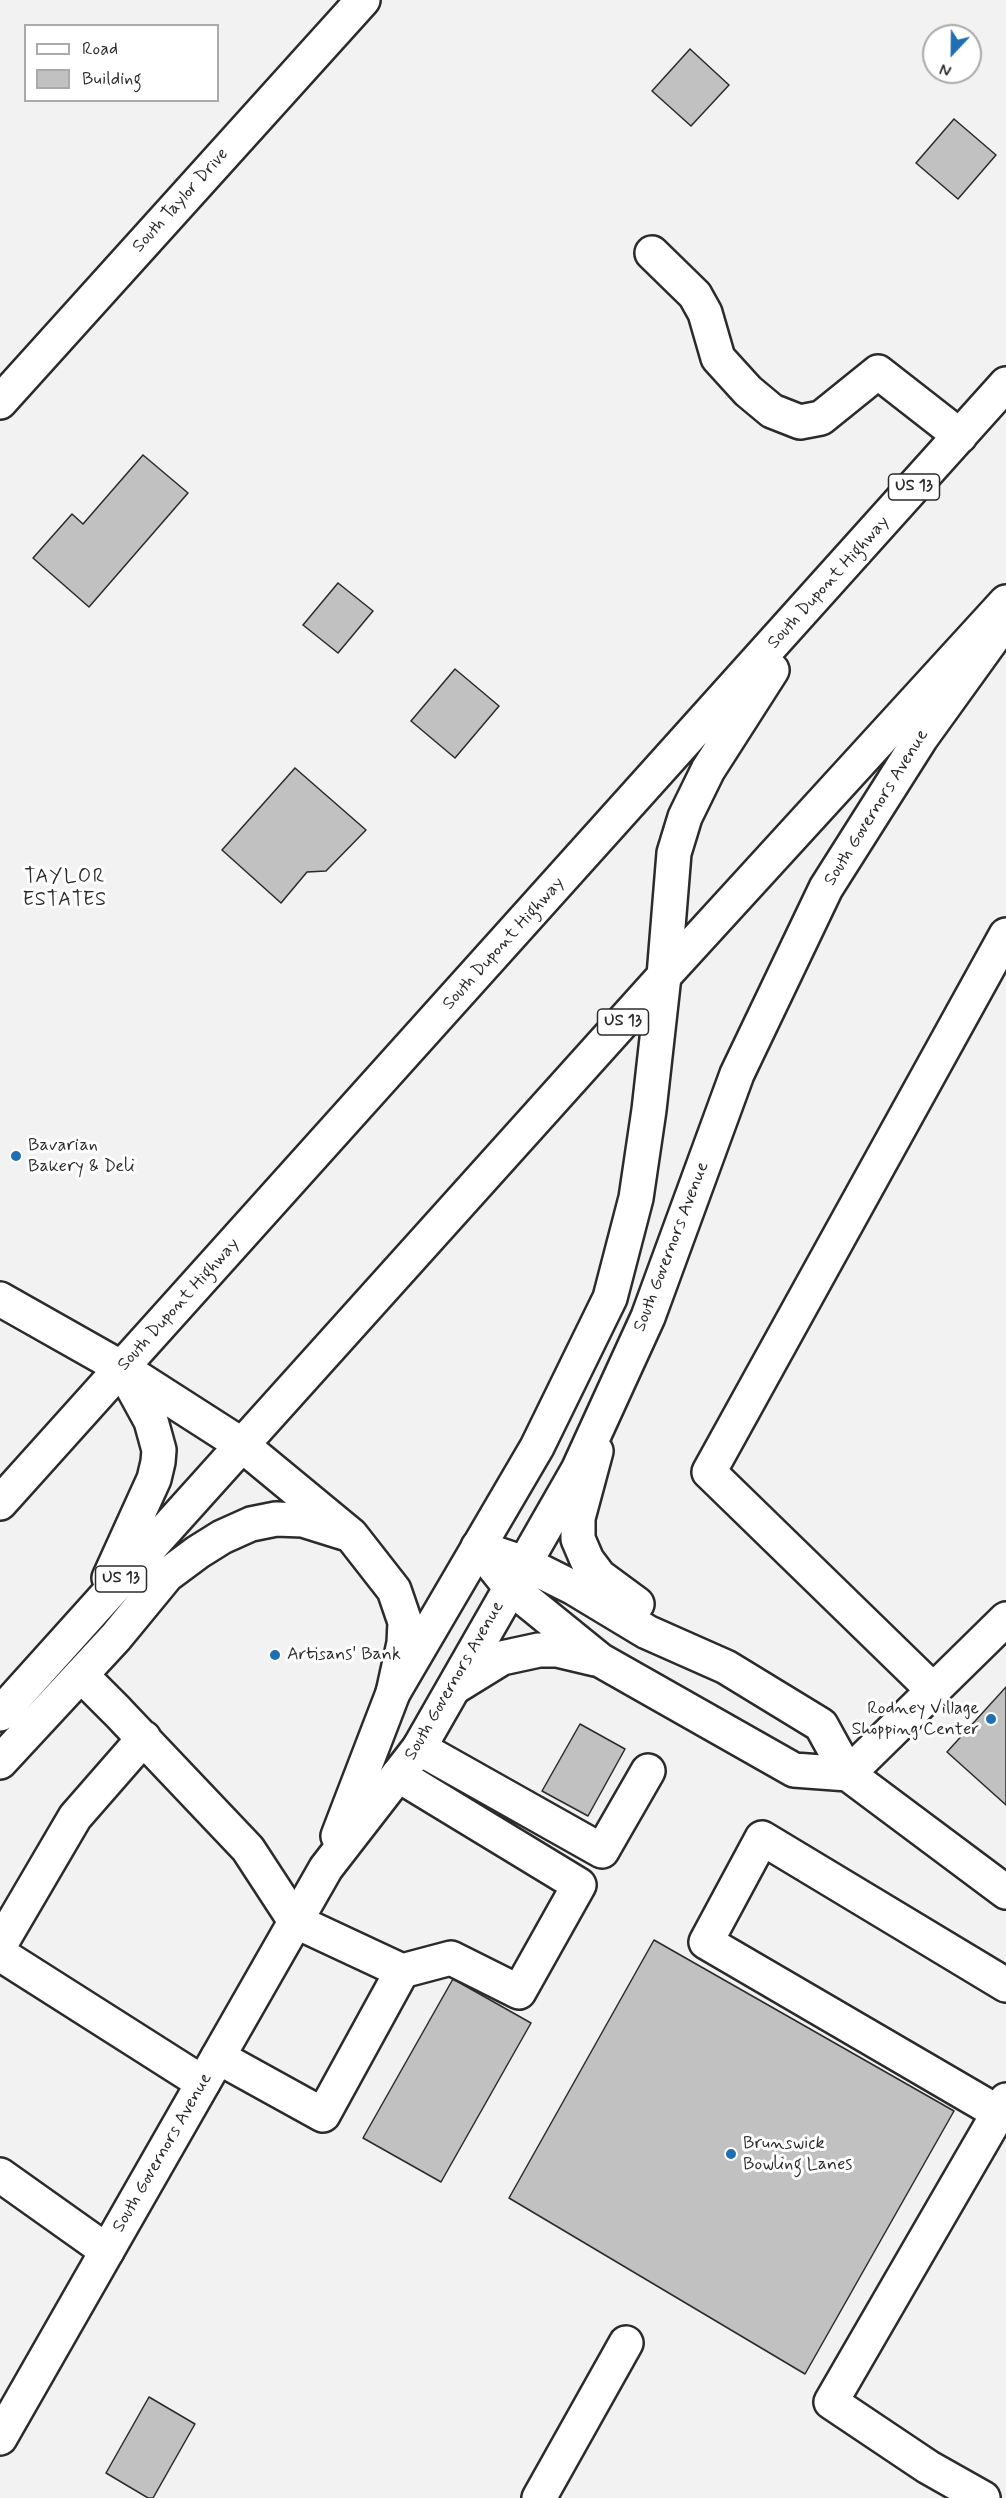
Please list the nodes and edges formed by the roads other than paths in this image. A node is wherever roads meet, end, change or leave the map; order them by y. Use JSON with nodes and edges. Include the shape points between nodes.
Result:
{"nodes":[{"id":1,"x":363,"y":0,"type":"edge"},
{"id":2,"x":652,"y":253,"type":"dead end"},
{"id":3,"x":1006,"y":384,"type":"edge"},
{"id":4,"x":0,"y":402,"type":"edge"},
{"id":5,"x":960,"y":436,"type":"junction"},
{"id":6,"x":822,"y":590,"type":"junction"},
{"id":7,"x":1006,"y":602,"type":"edge"},
{"id":8,"x":1006,"y":620,"type":"edge"},
{"id":9,"x":1006,"y":935,"type":"edge"},
{"id":10,"x":664,"y":976,"type":"junction"},
{"id":11,"x":5,"y":1311,"type":"edge"},
{"id":12,"x":122,"y":1368,"type":"junction"},
{"id":13,"x":614,"y":1391,"type":"junction"},
{"id":14,"x":242,"y":1445,"type":"junction"},
{"id":15,"x":4,"y":1491,"type":"edge"},
{"id":16,"x":351,"y":1535,"type":"junction"},
{"id":17,"x":478,"y":1548,"type":"junction"},
{"id":18,"x":517,"y":1575,"type":"junction"},
{"id":19,"x":95,"y":1608,"type":"junction"},
{"id":20,"x":1006,"y":1619,"type":"edge"},
{"id":21,"x":600,"y":1660,"type":"junction"},
{"id":22,"x":726,"y":1667,"type":"junction"},
{"id":23,"x":81,"y":1675,"type":"junction"},
{"id":24,"x":455,"y":1687,"type":"junction"},
{"id":25,"x":933,"y":1690,"type":"junction"},
{"id":26,"x":393,"y":1693,"type":"junction"},
{"id":27,"x":0,"y":1714,"type":"edge"},
{"id":28,"x":144,"y":1738,"type":"junction"},
{"id":29,"x":419,"y":1748,"type":"junction"},
{"id":30,"x":0,"y":1762,"type":"edge"},
{"id":31,"x":648,"y":1771,"type":"dead end"},
{"id":32,"x":848,"y":1774,"type":"junction"},
{"id":33,"x":398,"y":1775,"type":"junction"},
{"id":34,"x":326,"y":1868,"type":"junction"},
{"id":35,"x":1006,"y":1892,"type":"edge"},
{"id":36,"x":296,"y":1922,"type":"junction"},
{"id":37,"x":0,"y":1945,"type":"edge"},
{"id":38,"x":0,"y":1954,"type":"edge"},
{"id":39,"x":402,"y":1971,"type":"junction"},
{"id":40,"x":1006,"y":1985,"type":"edge"},
{"id":41,"x":211,"y":2070,"type":"junction"},
{"id":42,"x":1002,"y":2106,"type":"edge"},
{"id":43,"x":0,"y":2175,"type":"edge"},
{"id":44,"x":107,"y":2251,"type":"junction"},
{"id":45,"x":626,"y":2343,"type":"dead end"},
{"id":46,"x":3,"y":2426,"type":"edge"},
{"id":47,"x":539,"y":2498,"type":"edge"},
{"id":48,"x":983,"y":2498,"type":"edge"}],
"edges":[{"from":1,"to":4,"type":"main road","name":"South Taylor Drive"},
{"from":2,"to":5,"type":"main road","via":[[695,295],[705,313],[718,358],[772,411],[800,422],[821,418],[878,372]]},
{"from":3,"to":5,"type":"main road","name":"South Dupont Highway","number":"US 13"},
{"from":5,"to":6,"type":"main road","name":"South Dupont Highway","number":"US 13"},
{"from":6,"to":10,"type":"main road","name":"South Governors Avenue","via":[[708,770],[686,817],[674,853]]},
{"from":6,"to":12,"type":"main road","name":"South Dupont Highway","number":"US 13"},
{"from":7,"to":10,"type":"main road","number":"US 13"},
{"from":8,"to":13,"type":"main road","name":"South Governors Avenue","via":[[921,738],[826,888],[737,1074],[648,1317]]},
{"from":9,"to":25,"type":"main road","via":[[709,1472]]},
{"from":10,"to":14,"type":"main road","number":"US 13"},
{"from":10,"to":17,"type":"main road","name":"South Governors Avenue","via":[[636,1198],[610,1298],[537,1447]]},
{"from":11,"to":12,"type":"main road"},
{"from":12,"to":14,"type":"main road"},
{"from":12,"to":15,"type":"main road","name":"South Dupont Highway","number":"US 13"},
{"from":12,"to":19,"type":"main road","via":[[151,1421],[159,1450],[158,1462],[154,1479]]},
{"from":13,"to":18,"type":"main road","name":"South Governors Avenue","via":[[578,1470]]},
{"from":13,"to":22,"type":"main road","via":[[578,1518],[578,1539],[599,1576]]},
{"from":14,"to":16,"type":"main road"},
{"from":14,"to":19,"type":"main road","number":"US 13"},
{"from":16,"to":23,"type":"main road","via":[[303,1520],[276,1519],[251,1524],[222,1537],[167,1575]]},
{"from":16,"to":26,"type":"main road","via":[[394,1590],[405,1622]]},
{"from":17,"to":18,"type":"main road"},
{"from":17,"to":26,"type":"main road","name":"South Governors Avenue"},
{"from":18,"to":21,"type":"main road"},
{"from":18,"to":22,"type":"main road","via":[[574,1588],[647,1632]]},
{"from":18,"to":24,"type":"main road","name":"South Governors Avenue"},
{"from":19,"to":27,"type":"main road","number":"US 13"},
{"from":20,"to":25,"type":"main road"},
{"from":21,"to":24,"type":"main road","via":[[539,1650],[502,1658]]},
{"from":21,"to":32,"type":"main road","via":[[794,1770]]},
{"from":22,"to":32,"type":"main road","via":[[821,1725]]},
{"from":23,"to":28,"type":"main road"},
{"from":23,"to":30,"type":"main road"},
{"from":24,"to":29,"type":"main road","name":"South Governors Avenue"},
{"from":25,"to":32,"type":"main road"},
{"from":26,"to":34,"type":"main road","name":"South Governors Avenue"},
{"from":28,"to":36,"type":"main road","via":[[248,1849]]},
{"from":28,"to":37,"type":"main road","via":[[75,1817]]},
{"from":29,"to":31,"type":"main road","via":[[602,1851]]},
{"from":29,"to":33,"type":"main road","name":"South Governors Avenue"},
{"from":32,"to":35,"type":"main road"},
{"from":33,"to":34,"type":"main road","name":"South Governors Avenue"},
{"from":33,"to":39,"type":"main road","via":[[579,1885],[519,1992],[451,1958]]},
{"from":34,"to":36,"type":"main road","name":"South Governors Avenue"},
{"from":36,"to":39,"type":"main road"},
{"from":36,"to":41,"type":"main road","name":"South Governors Avenue"},
{"from":38,"to":41,"type":"main road"},
{"from":39,"to":41,"type":"main road","via":[[323,2115]]},
{"from":40,"to":42,"type":"main road","via":[[762,1838],[706,1942]]},
{"from":41,"to":44,"type":"main road","name":"South Governors Avenue"},
{"from":42,"to":48,"type":"main road","via":[[831,2402],[928,2467]]},
{"from":43,"to":44,"type":"main road"},
{"from":44,"to":46,"type":"main road","name":"South Governors Avenue"},
{"from":45,"to":47,"type":"main road"}]}
